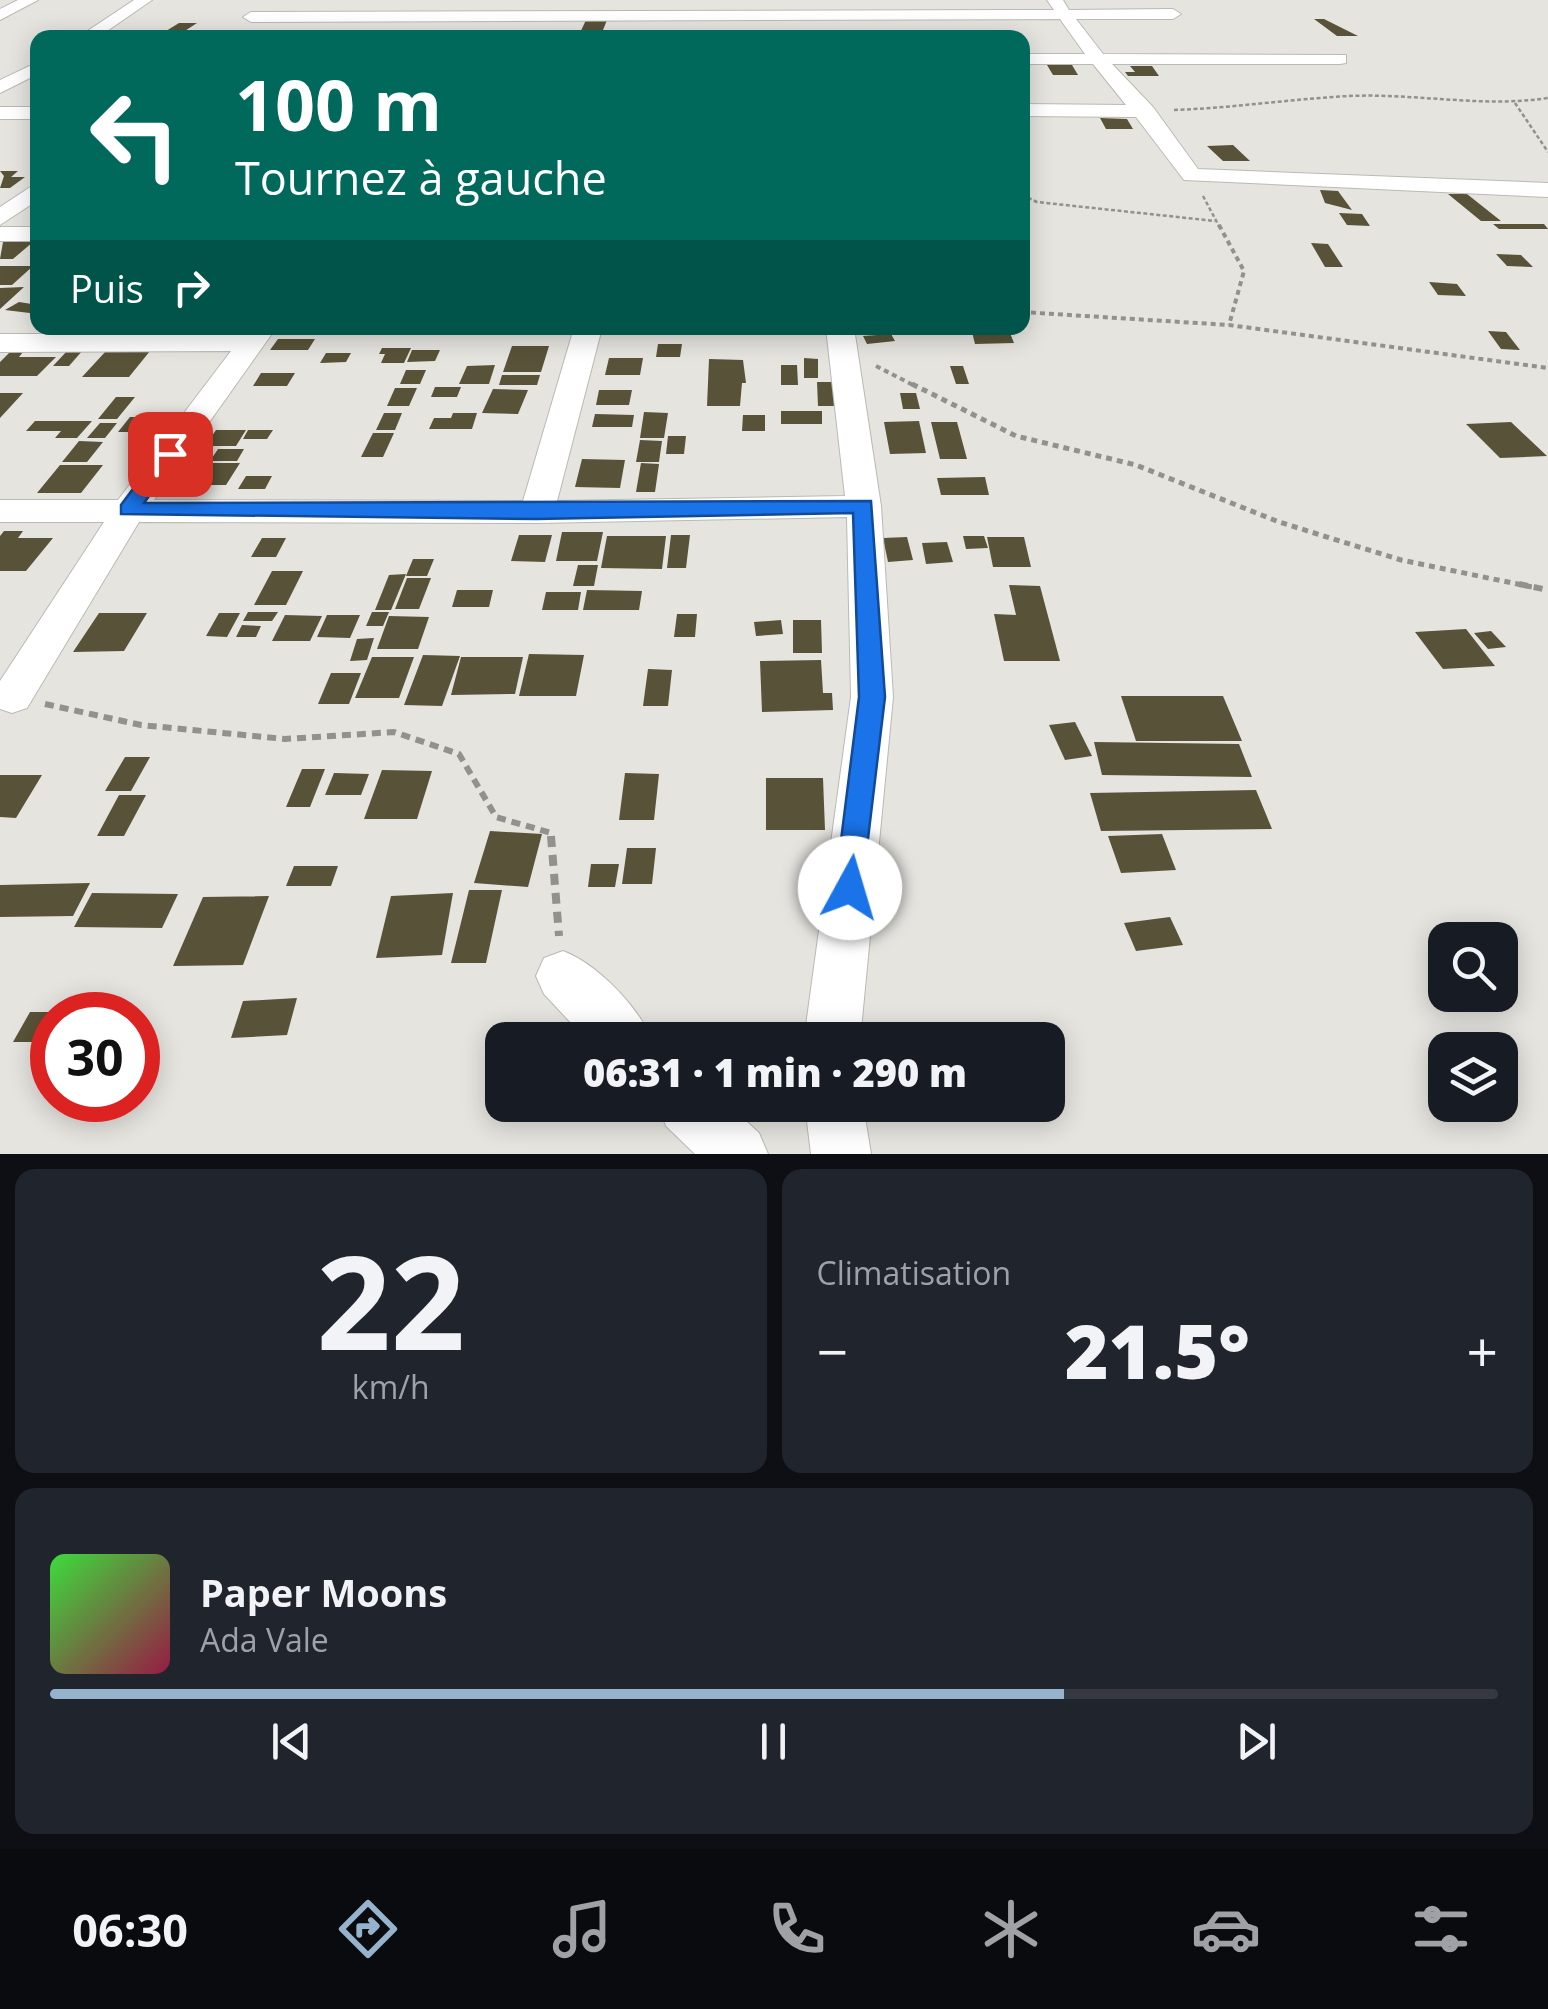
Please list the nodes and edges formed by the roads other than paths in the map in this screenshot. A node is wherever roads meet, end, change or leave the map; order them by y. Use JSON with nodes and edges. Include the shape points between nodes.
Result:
{"nodes":[{"id":1,"x":30,"y":0,"type":"edge"},
{"id":2,"x":144,"y":0,"type":"edge"},
{"id":3,"x":276,"y":0,"type":"edge"},
{"id":4,"x":492,"y":6,"type":"edge"},
{"id":5,"x":804,"y":7,"type":"edge"},
{"id":6,"x":1060,"y":7,"type":"edge"},
{"id":7,"x":668,"y":14,"type":"junction"},
{"id":8,"x":1174,"y":14,"type":"dead end"},
{"id":9,"x":0,"y":15,"type":"edge"},
{"id":10,"x":97,"y":30,"type":"edge"},
{"id":11,"x":474,"y":30,"type":"edge"},
{"id":12,"x":663,"y":30,"type":"edge"},
{"id":13,"x":1030,"y":59,"type":"edge"},
{"id":14,"x":1096,"y":59,"type":"junction"},
{"id":15,"x":1340,"y":59,"type":"dead end"},
{"id":16,"x":0,"y":60,"type":"edge"},
{"id":17,"x":30,"y":62,"type":"edge"},
{"id":18,"x":30,"y":68,"type":"edge"},
{"id":19,"x":0,"y":87,"type":"edge"},
{"id":20,"x":1030,"y":110,"type":"edge"},
{"id":21,"x":1146,"y":111,"type":"junction"},
{"id":22,"x":0,"y":113,"type":"edge"},
{"id":23,"x":30,"y":113,"type":"edge"},
{"id":24,"x":1548,"y":190,"type":"edge"},
{"id":25,"x":30,"y":195,"type":"edge"},
{"id":26,"x":0,"y":218,"type":"edge"},
{"id":27,"x":0,"y":234,"type":"edge"},
{"id":28,"x":30,"y":234,"type":"edge"},
{"id":29,"x":256,"y":335,"type":"edge"},
{"id":30,"x":586,"y":335,"type":"edge"},
{"id":31,"x":842,"y":338,"type":"edge"},
{"id":32,"x":0,"y":343,"type":"edge"},
{"id":33,"x":864,"y":506,"type":"junction"},
{"id":34,"x":0,"y":510,"type":"edge"},
{"id":35,"x":129,"y":510,"type":"junction"},
{"id":36,"x":536,"y":512,"type":"junction"},
{"id":37,"x":12,"y":697,"type":"road end"},
{"id":38,"x":563,"y":976,"type":"road end"},
{"id":39,"x":607,"y":1022,"type":"edge"},
{"id":40,"x":834,"y":1022,"type":"edge"},
{"id":41,"x":705,"y":1122,"type":"edge"},
{"id":42,"x":836,"y":1122,"type":"edge"},
{"id":43,"x":738,"y":1154,"type":"edge"},
{"id":44,"x":840,"y":1154,"type":"edge"}],
"edges":[{"from":1,"to":9,"type":"street"},
{"from":2,"to":10,"type":"street"},
{"from":3,"to":4,"type":"street","via":[[245,22]]},
{"from":4,"to":7,"type":"street"},
{"from":4,"to":11,"type":"street"},
{"from":5,"to":6,"type":"street"},
{"from":5,"to":7,"type":"street"},
{"from":6,"to":8,"type":"street"},
{"from":6,"to":14,"type":"street"},
{"from":7,"to":12,"type":"street"},
{"from":13,"to":14,"type":"street"},
{"from":14,"to":15,"type":"street"},
{"from":14,"to":21,"type":"street"},
{"from":16,"to":17,"type":"street"},
{"from":18,"to":19,"type":"street"},
{"from":20,"to":21,"type":"street"},
{"from":21,"to":24,"type":"street","via":[[1192,174]]},
{"from":22,"to":23,"type":"street"},
{"from":25,"to":26,"type":"street"},
{"from":27,"to":28,"type":"street"},
{"from":29,"to":32,"type":"street"},
{"from":29,"to":35,"type":"street"},
{"from":30,"to":36,"type":"street"},
{"from":31,"to":33,"type":"street"},
{"from":33,"to":36,"type":"street"},
{"from":33,"to":40,"type":"street","via":[[872,697]]},
{"from":34,"to":35,"type":"street"},
{"from":35,"to":36,"type":"street"},
{"from":35,"to":37,"type":"street"},
{"from":38,"to":39,"type":"street"},
{"from":41,"to":43,"type":"street"},
{"from":42,"to":44,"type":"street"}]}
